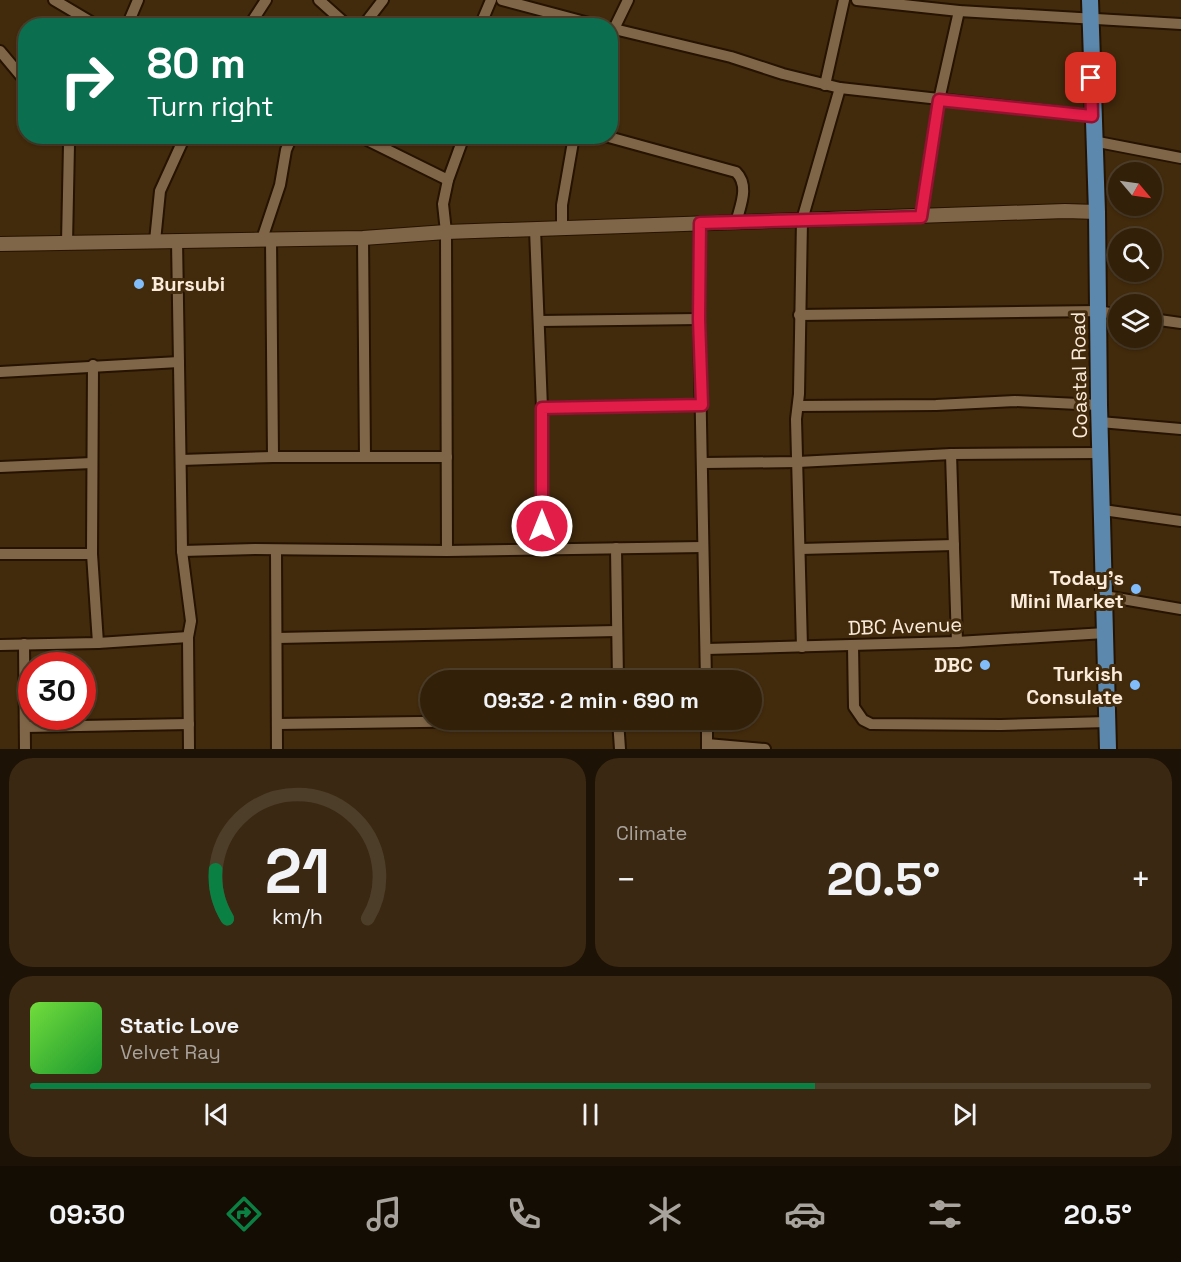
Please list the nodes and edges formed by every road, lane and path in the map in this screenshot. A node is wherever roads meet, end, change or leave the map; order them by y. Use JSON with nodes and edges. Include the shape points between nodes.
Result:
{"nodes":[{"id":1,"x":54,"y":0,"type":"edge"},
{"id":2,"x":138,"y":0,"type":"edge"},
{"id":3,"x":266,"y":0,"type":"edge"},
{"id":4,"x":320,"y":0,"type":"edge"},
{"id":5,"x":383,"y":0,"type":"edge"},
{"id":6,"x":491,"y":0,"type":"edge"},
{"id":7,"x":502,"y":0,"type":"edge"},
{"id":8,"x":628,"y":0,"type":"edge"},
{"id":9,"x":844,"y":0,"type":"edge"},
{"id":10,"x":857,"y":0,"type":"edge"},
{"id":11,"x":1090,"y":0,"type":"edge"},
{"id":12,"x":959,"y":11,"type":"junction"},
{"id":13,"x":84,"y":18,"type":"edge"},
{"id":14,"x":130,"y":18,"type":"edge"},
{"id":15,"x":254,"y":18,"type":"edge"},
{"id":16,"x":339,"y":18,"type":"edge"},
{"id":17,"x":369,"y":18,"type":"edge"},
{"id":18,"x":483,"y":18,"type":"edge"},
{"id":19,"x":570,"y":18,"type":"edge"},
{"id":20,"x":618,"y":18,"type":"edge"},
{"id":21,"x":1090,"y":20,"type":"junction"},
{"id":22,"x":1181,"y":24,"type":"edge"},
{"id":23,"x":618,"y":33,"type":"edge"},
{"id":24,"x":0,"y":51,"type":"edge"},
{"id":25,"x":18,"y":72,"type":"edge"},
{"id":26,"x":825,"y":85,"type":"junction"},
{"id":27,"x":840,"y":88,"type":"junction"},
{"id":28,"x":939,"y":100,"type":"junction"},
{"id":29,"x":1092,"y":116,"type":"junction"},
{"id":30,"x":618,"y":140,"type":"edge"},
{"id":31,"x":1093,"y":141,"type":"junction"},
{"id":32,"x":69,"y":144,"type":"edge"},
{"id":33,"x":181,"y":144,"type":"edge"},
{"id":34,"x":289,"y":144,"type":"edge"},
{"id":35,"x":375,"y":144,"type":"edge"},
{"id":36,"x":461,"y":144,"type":"edge"},
{"id":37,"x":573,"y":144,"type":"edge"},
{"id":38,"x":1181,"y":158,"type":"edge"},
{"id":39,"x":448,"y":180,"type":"junction"},
{"id":40,"x":1097,"y":212,"type":"junction"},
{"id":41,"x":921,"y":217,"type":"junction"},
{"id":42,"x":802,"y":220,"type":"junction"},
{"id":43,"x":700,"y":223,"type":"junction"},
{"id":44,"x":735,"y":223,"type":"junction"},
{"id":45,"x":562,"y":227,"type":"junction"},
{"id":46,"x":535,"y":229,"type":"junction"},
{"id":47,"x":446,"y":232,"type":"junction"},
{"id":48,"x":363,"y":238,"type":"junction"},
{"id":49,"x":267,"y":239,"type":"junction"},
{"id":50,"x":177,"y":240,"type":"junction"},
{"id":51,"x":155,"y":241,"type":"junction"},
{"id":52,"x":67,"y":243,"type":"junction"},
{"id":53,"x":0,"y":244,"type":"edge"},
{"id":54,"x":1099,"y":311,"type":"junction"},
{"id":55,"x":1108,"y":313,"type":"edge"},
{"id":56,"x":799,"y":315,"type":"junction"},
{"id":57,"x":699,"y":319,"type":"junction"},
{"id":58,"x":1162,"y":320,"type":"edge"},
{"id":59,"x":539,"y":321,"type":"junction"},
{"id":60,"x":1181,"y":322,"type":"edge"},
{"id":61,"x":179,"y":362,"type":"junction"},
{"id":62,"x":93,"y":365,"type":"junction"},
{"id":63,"x":0,"y":372,"type":"edge"},
{"id":64,"x":702,"y":405,"type":"junction"},
{"id":65,"x":1099,"y":405,"type":"junction"},
{"id":66,"x":798,"y":406,"type":"junction"},
{"id":67,"x":542,"y":408,"type":"junction"},
{"id":68,"x":1100,"y":422,"type":"junction"},
{"id":69,"x":1181,"y":429,"type":"edge"},
{"id":70,"x":1101,"y":453,"type":"junction"},
{"id":71,"x":951,"y":454,"type":"junction"},
{"id":72,"x":273,"y":457,"type":"junction"},
{"id":73,"x":365,"y":457,"type":"junction"},
{"id":74,"x":447,"y":457,"type":"junction"},
{"id":75,"x":182,"y":460,"type":"junction"},
{"id":76,"x":798,"y":462,"type":"junction"},
{"id":77,"x":92,"y":463,"type":"junction"},
{"id":78,"x":704,"y":463,"type":"junction"},
{"id":79,"x":0,"y":467,"type":"edge"},
{"id":80,"x":1103,"y":510,"type":"junction"},
{"id":81,"x":1181,"y":521,"type":"edge"},
{"id":82,"x":954,"y":545,"type":"junction"},
{"id":83,"x":703,"y":547,"type":"junction"},
{"id":84,"x":616,"y":548,"type":"junction"},
{"id":85,"x":542,"y":549,"type":"junction"},
{"id":86,"x":800,"y":549,"type":"junction"},
{"id":87,"x":182,"y":551,"type":"junction"},
{"id":88,"x":276,"y":551,"type":"junction"},
{"id":89,"x":447,"y":551,"type":"junction"},
{"id":90,"x":0,"y":554,"type":"edge"},
{"id":91,"x":92,"y":554,"type":"junction"},
{"id":92,"x":1105,"y":596,"type":"junction"},
{"id":93,"x":1181,"y":609,"type":"edge"},
{"id":94,"x":617,"y":631,"type":"junction"},
{"id":95,"x":1106,"y":633,"type":"junction"},
{"id":96,"x":188,"y":637,"type":"junction"},
{"id":97,"x":277,"y":638,"type":"junction"},
{"id":98,"x":957,"y":642,"type":"junction"},
{"id":99,"x":98,"y":643,"type":"junction"},
{"id":100,"x":24,"y":644,"type":"junction"},
{"id":101,"x":0,"y":645,"type":"edge"},
{"id":102,"x":854,"y":646,"type":"junction"},
{"id":103,"x":802,"y":647,"type":"junction"},
{"id":104,"x":706,"y":649,"type":"junction"},
{"id":105,"x":24,"y":652,"type":"edge"},
{"id":106,"x":618,"y":670,"type":"edge"},
{"id":107,"x":706,"y":670,"type":"edge"},
{"id":108,"x":420,"y":722,"type":"edge"},
{"id":109,"x":1107,"y":722,"type":"junction"},
{"id":110,"x":189,"y":724,"type":"junction"},
{"id":111,"x":277,"y":724,"type":"junction"},
{"id":112,"x":96,"y":726,"type":"edge"},
{"id":113,"x":24,"y":730,"type":"edge"},
{"id":114,"x":619,"y":730,"type":"edge"},
{"id":115,"x":707,"y":730,"type":"edge"},
{"id":116,"x":707,"y":747,"type":"edge"},
{"id":117,"x":25,"y":749,"type":"edge"},
{"id":118,"x":189,"y":749,"type":"edge"},
{"id":119,"x":277,"y":749,"type":"edge"},
{"id":120,"x":620,"y":749,"type":"edge"},
{"id":121,"x":765,"y":749,"type":"edge"},
{"id":122,"x":1108,"y":749,"type":"edge"}],
"edges":[{"from":1,"to":13,"type":"street"},
{"from":2,"to":14,"type":"street"},
{"from":3,"to":15,"type":"street"},
{"from":4,"to":16,"type":"street"},
{"from":5,"to":17,"type":"street"},
{"from":6,"to":18,"type":"street"},
{"from":7,"to":19,"type":"street"},
{"from":8,"to":20,"type":"street"},
{"from":9,"to":26,"type":"street"},
{"from":10,"to":12,"type":"street"},
{"from":11,"to":21,"type":"main road","name":"Coastal Road"},
{"from":12,"to":21,"type":"street"},
{"from":12,"to":28,"type":"street"},
{"from":21,"to":22,"type":"street"},
{"from":21,"to":29,"type":"main road","name":"Coastal Road"},
{"from":23,"to":26,"type":"street","via":[[731,57]]},
{"from":24,"to":25,"type":"street"},
{"from":26,"to":27,"type":"street"},
{"from":27,"to":28,"type":"street"},
{"from":27,"to":42,"type":"street"},
{"from":28,"to":29,"type":"street"},
{"from":28,"to":41,"type":"street"},
{"from":29,"to":31,"type":"main road","name":"Coastal Road"},
{"from":30,"to":44,"type":"street","via":[[736,172],[744,188]]},
{"from":31,"to":38,"type":"street"},
{"from":31,"to":40,"type":"main road","name":"Coastal Road"},
{"from":32,"to":52,"type":"street"},
{"from":33,"to":51,"type":"street","via":[[160,191]]},
{"from":34,"to":49,"type":"street"},
{"from":35,"to":39,"type":"street"},
{"from":36,"to":39,"type":"street"},
{"from":37,"to":45,"type":"street"},
{"from":39,"to":47,"type":"street","via":[[443,204]]},
{"from":40,"to":41,"type":"street"},
{"from":40,"to":54,"type":"main road","name":"Coastal Road"},
{"from":41,"to":42,"type":"street"},
{"from":42,"to":44,"type":"street"},
{"from":42,"to":56,"type":"street"},
{"from":43,"to":44,"type":"street"},
{"from":43,"to":45,"type":"street"},
{"from":43,"to":57,"type":"street"},
{"from":45,"to":46,"type":"street"},
{"from":46,"to":47,"type":"street"},
{"from":46,"to":59,"type":"street"},
{"from":47,"to":48,"type":"street"},
{"from":47,"to":74,"type":"street"},
{"from":48,"to":49,"type":"street"},
{"from":48,"to":73,"type":"street"},
{"from":49,"to":50,"type":"street"},
{"from":49,"to":72,"type":"street"},
{"from":50,"to":51,"type":"street"},
{"from":50,"to":61,"type":"street"},
{"from":51,"to":52,"type":"street"},
{"from":52,"to":53,"type":"street"},
{"from":54,"to":55,"type":"street"},
{"from":54,"to":56,"type":"street"},
{"from":54,"to":65,"type":"main road","name":"Coastal Road"},
{"from":56,"to":66,"type":"street"},
{"from":57,"to":59,"type":"street"},
{"from":57,"to":64,"type":"street"},
{"from":58,"to":60,"type":"street"},
{"from":59,"to":67,"type":"street"},
{"from":61,"to":62,"type":"street"},
{"from":61,"to":75,"type":"street"},
{"from":62,"to":63,"type":"street"},
{"from":62,"to":77,"type":"street"},
{"from":64,"to":67,"type":"street"},
{"from":64,"to":78,"type":"street"},
{"from":65,"to":66,"type":"street","via":[[1015,401]]},
{"from":65,"to":68,"type":"main road","name":"Coastal Road"},
{"from":66,"to":76,"type":"street"},
{"from":67,"to":85,"type":"street"},
{"from":68,"to":69,"type":"street"},
{"from":68,"to":70,"type":"main road","name":"Coastal Road"},
{"from":70,"to":71,"type":"street"},
{"from":70,"to":80,"type":"main road","name":"Coastal Road"},
{"from":71,"to":76,"type":"street"},
{"from":71,"to":82,"type":"street"},
{"from":72,"to":73,"type":"street"},
{"from":72,"to":75,"type":"street"},
{"from":73,"to":74,"type":"street"},
{"from":74,"to":89,"type":"street"},
{"from":75,"to":87,"type":"street"},
{"from":76,"to":78,"type":"street"},
{"from":76,"to":86,"type":"street"},
{"from":77,"to":79,"type":"street"},
{"from":77,"to":91,"type":"street"},
{"from":78,"to":83,"type":"street"},
{"from":80,"to":81,"type":"street"},
{"from":80,"to":92,"type":"main road","name":"Coastal Road"},
{"from":82,"to":86,"type":"street"},
{"from":82,"to":98,"type":"street"},
{"from":83,"to":84,"type":"street"},
{"from":83,"to":104,"type":"street"},
{"from":84,"to":85,"type":"street"},
{"from":84,"to":94,"type":"street"},
{"from":85,"to":89,"type":"street"},
{"from":86,"to":103,"type":"street"},
{"from":87,"to":88,"type":"street"},
{"from":87,"to":96,"type":"street","via":[[191,621]]},
{"from":88,"to":89,"type":"street"},
{"from":88,"to":97,"type":"street"},
{"from":90,"to":91,"type":"street"},
{"from":91,"to":99,"type":"street"},
{"from":92,"to":93,"type":"street"},
{"from":92,"to":95,"type":"main road","name":"Coastal Road"},
{"from":94,"to":97,"type":"street"},
{"from":94,"to":106,"type":"street"},
{"from":95,"to":98,"type":"street","name":"DBC Avenue"},
{"from":95,"to":109,"type":"main road","name":"Coastal Road"},
{"from":96,"to":99,"type":"street"},
{"from":96,"to":110,"type":"street"},
{"from":97,"to":111,"type":"street"},
{"from":98,"to":102,"type":"street","name":"DBC Avenue"},
{"from":99,"to":100,"type":"street"},
{"from":100,"to":101,"type":"street"},
{"from":100,"to":105,"type":"street"},
{"from":102,"to":103,"type":"street","name":"DBC Avenue"},
{"from":102,"to":109,"type":"street","via":[[854,707],[871,724]]},
{"from":103,"to":104,"type":"street","name":"DBC Avenue"},
{"from":104,"to":107,"type":"street"},
{"from":108,"to":111,"type":"street"},
{"from":109,"to":122,"type":"main road","name":"Coastal Road"},
{"from":110,"to":112,"type":"street"},
{"from":110,"to":118,"type":"street"},
{"from":111,"to":119,"type":"street"},
{"from":113,"to":117,"type":"street"},
{"from":114,"to":120,"type":"street"},
{"from":115,"to":116,"type":"street"},
{"from":116,"to":121,"type":"street"}]}
